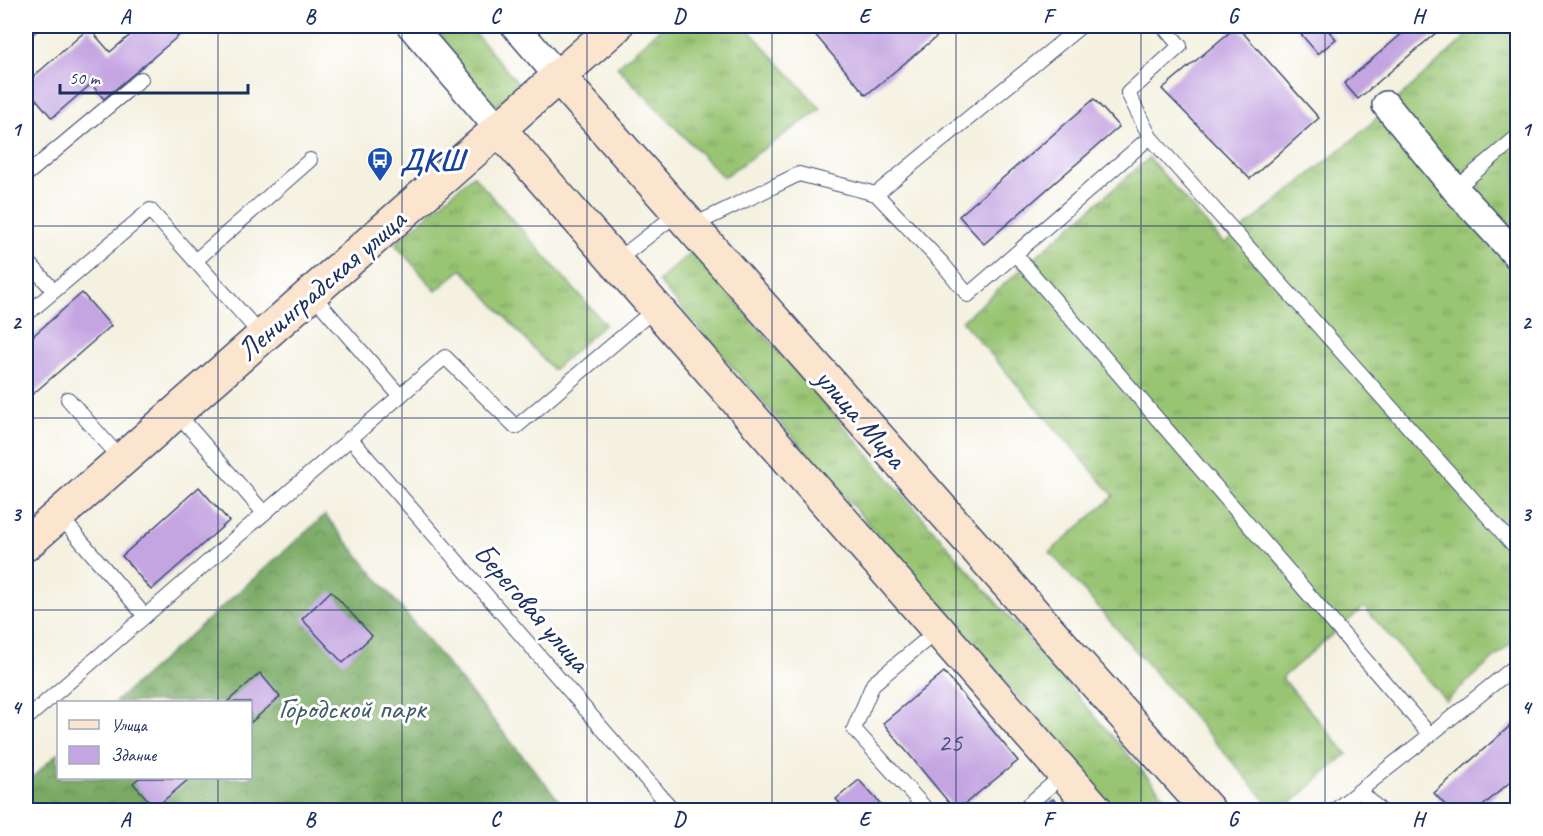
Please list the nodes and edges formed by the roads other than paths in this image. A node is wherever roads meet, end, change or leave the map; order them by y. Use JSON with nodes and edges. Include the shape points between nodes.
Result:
{"nodes":[{"id":1,"x":31,"y":26,"type":"edge"},
{"id":2,"x":411,"y":26,"type":"edge"},
{"id":3,"x":515,"y":26,"type":"edge"},
{"id":4,"x":616,"y":26,"type":"edge"},
{"id":5,"x":1081,"y":26,"type":"edge"},
{"id":6,"x":1163,"y":26,"type":"edge"},
{"id":7,"x":26,"y":31,"type":"edge"},
{"id":8,"x":558,"y":76,"type":"junction"},
{"id":9,"x":141,"y":79,"type":"dead end"},
{"id":10,"x":1386,"y":105,"type":"dead end"},
{"id":11,"x":499,"y":129,"type":"junction"},
{"id":12,"x":1518,"y":136,"type":"edge"},
{"id":13,"x":1150,"y":137,"type":"junction"},
{"id":14,"x":310,"y":160,"type":"dead end"},
{"id":15,"x":26,"y":176,"type":"edge"},
{"id":16,"x":1455,"y":189,"type":"junction"},
{"id":17,"x":876,"y":194,"type":"junction"},
{"id":18,"x":686,"y":219,"type":"junction"},
{"id":19,"x":1016,"y":255,"type":"junction"},
{"id":20,"x":1518,"y":257,"type":"edge"},
{"id":21,"x":26,"y":259,"type":"edge"},
{"id":22,"x":195,"y":261,"type":"junction"},
{"id":23,"x":615,"y":262,"type":"junction"},
{"id":24,"x":54,"y":291,"type":"junction"},
{"id":25,"x":311,"y":293,"type":"junction"},
{"id":26,"x":656,"y":308,"type":"junction"},
{"id":27,"x":26,"y":315,"type":"edge"},
{"id":28,"x":262,"y":336,"type":"junction"},
{"id":29,"x":400,"y":396,"type":"junction"},
{"id":30,"x":68,"y":399,"type":"dead end"},
{"id":31,"x":176,"y":412,"type":"junction"},
{"id":32,"x":350,"y":438,"type":"junction"},
{"id":33,"x":122,"y":460,"type":"junction"},
{"id":34,"x":264,"y":513,"type":"junction"},
{"id":35,"x":59,"y":515,"type":"junction"},
{"id":36,"x":26,"y":544,"type":"edge"},
{"id":37,"x":1518,"y":550,"type":"edge"},
{"id":38,"x":145,"y":616,"type":"junction"},
{"id":39,"x":938,"y":630,"type":"junction"},
{"id":40,"x":1518,"y":664,"type":"edge"},
{"id":41,"x":26,"y":719,"type":"edge"},
{"id":42,"x":1430,"y":735,"type":"junction"},
{"id":43,"x":1064,"y":774,"type":"junction"},
{"id":44,"x":1360,"y":791,"type":"junction"},
{"id":45,"x":1518,"y":807,"type":"edge"},
{"id":46,"x":673,"y":810,"type":"edge"},
{"id":47,"x":927,"y":810,"type":"edge"},
{"id":48,"x":1022,"y":810,"type":"edge"},
{"id":49,"x":1096,"y":810,"type":"edge"},
{"id":50,"x":1208,"y":810,"type":"edge"},
{"id":51,"x":1335,"y":810,"type":"edge"},
{"id":52,"x":1380,"y":810,"type":"edge"},
{"id":53,"x":1513,"y":810,"type":"edge"}],
"edges":[{"from":1,"to":7,"type":"lane"},
{"from":2,"to":11,"type":"street"},
{"from":3,"to":8,"type":"street","name":"улица Мира"},
{"from":4,"to":8,"type":"main road","name":"Ленинградская улица"},
{"from":5,"to":17,"type":"lane"},
{"from":6,"to":13,"type":"lane","via":[[1180,46],[1128,93]]},
{"from":8,"to":11,"type":"main road","name":"Ленинградская улица"},
{"from":8,"to":18,"type":"main road","name":"улица Мира"},
{"from":9,"to":15,"type":"lane"},
{"from":10,"to":16,"type":"street"},
{"from":11,"to":23,"type":"main road"},
{"from":11,"to":25,"type":"main road","name":"Ленинградская улица"},
{"from":12,"to":16,"type":"lane"},
{"from":13,"to":19,"type":"lane"},
{"from":13,"to":37,"type":"lane"},
{"from":14,"to":22,"type":"lane"},
{"from":16,"to":20,"type":"street"},
{"from":17,"to":18,"type":"lane","via":[[799,174]]},
{"from":17,"to":19,"type":"lane","via":[[968,295]]},
{"from":18,"to":23,"type":"lane"},
{"from":18,"to":50,"type":"main road","name":"улица Мира"},
{"from":19,"to":42,"type":"lane"},
{"from":21,"to":24,"type":"lane"},
{"from":22,"to":24,"type":"lane","via":[[150,210]]},
{"from":22,"to":28,"type":"lane"},
{"from":23,"to":26,"type":"main road"},
{"from":24,"to":27,"type":"lane"},
{"from":25,"to":28,"type":"main road","name":"Ленинградская улица"},
{"from":25,"to":29,"type":"lane"},
{"from":26,"to":29,"type":"lane","via":[[516,427],[446,357]]},
{"from":26,"to":39,"type":"main road"},
{"from":28,"to":31,"type":"main road","name":"Ленинградская улица"},
{"from":29,"to":32,"type":"lane"},
{"from":30,"to":33,"type":"lane"},
{"from":31,"to":33,"type":"main road","name":"Ленинградская улица"},
{"from":31,"to":34,"type":"lane"},
{"from":32,"to":34,"type":"lane"},
{"from":32,"to":46,"type":"lane","name":"Береговая улица"},
{"from":33,"to":35,"type":"main road","name":"Ленинградская улица"},
{"from":34,"to":38,"type":"lane"},
{"from":35,"to":36,"type":"main road","name":"Ленинградская улица"},
{"from":35,"to":38,"type":"lane"},
{"from":38,"to":41,"type":"lane"},
{"from":39,"to":43,"type":"main road"},
{"from":39,"to":47,"type":"lane","via":[[873,684],[854,729]]},
{"from":40,"to":42,"type":"lane"},
{"from":42,"to":44,"type":"lane"},
{"from":43,"to":48,"type":"lane"},
{"from":43,"to":49,"type":"main road"},
{"from":44,"to":51,"type":"lane"},
{"from":44,"to":52,"type":"lane"},
{"from":45,"to":53,"type":"lane"}]}
